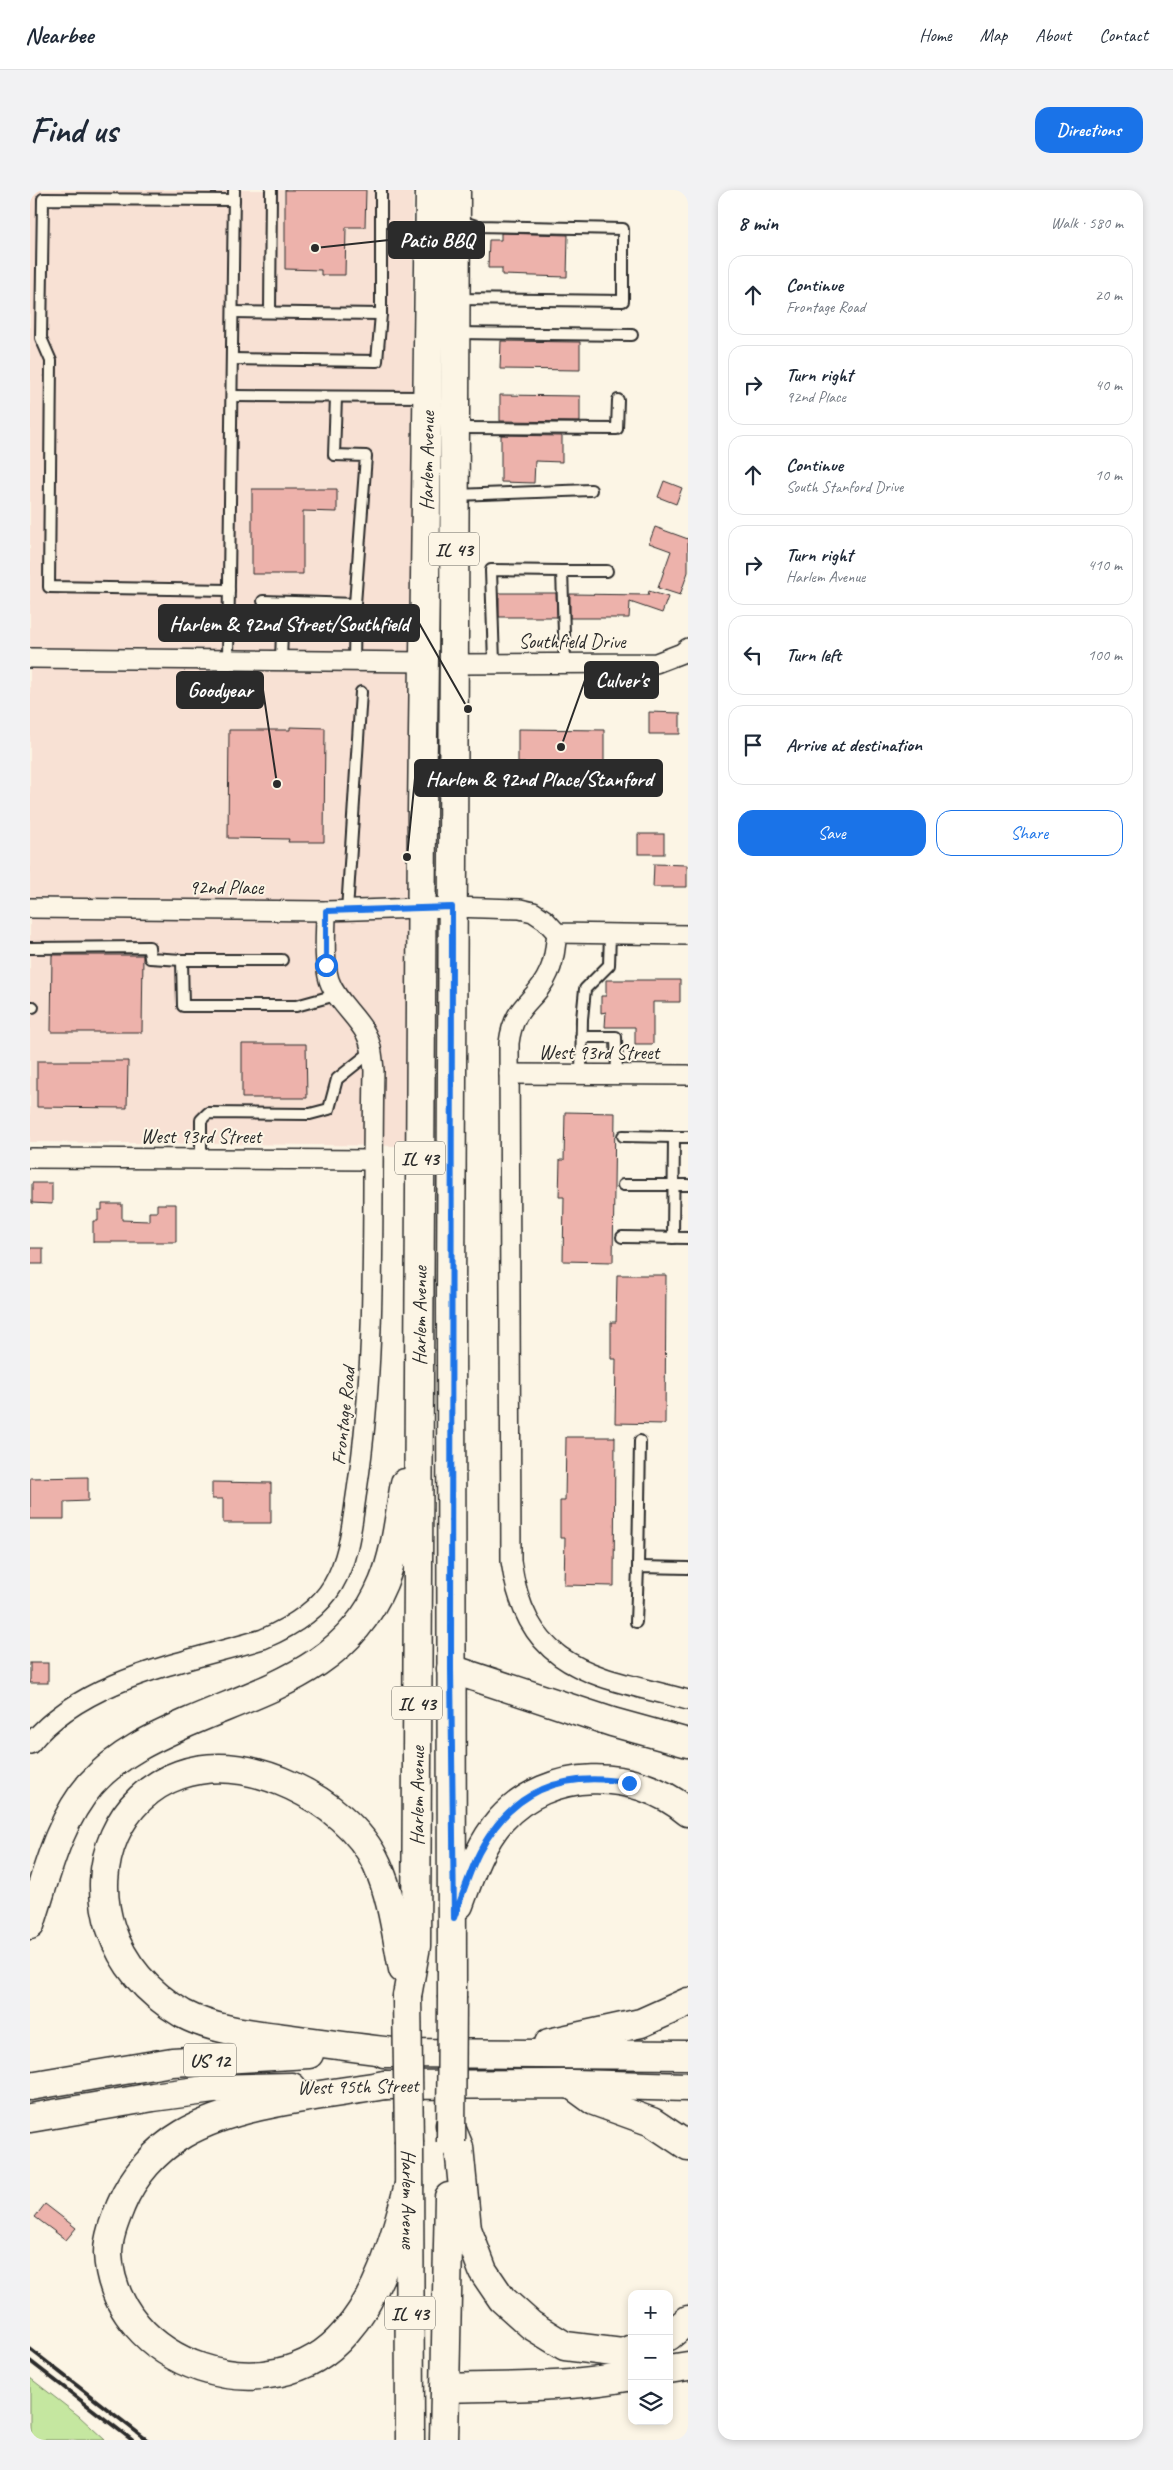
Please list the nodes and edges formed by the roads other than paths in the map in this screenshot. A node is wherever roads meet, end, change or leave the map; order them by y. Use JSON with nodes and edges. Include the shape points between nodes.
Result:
{"nodes":[{"id":1,"x":271,"y":190,"type":"edge"},
{"id":2,"x":381,"y":190,"type":"edge"},
{"id":3,"x":430,"y":190,"type":"edge"},
{"id":4,"x":456,"y":190,"type":"edge"},
{"id":5,"x":234,"y":195,"type":"edge"},
{"id":6,"x":456,"y":219,"type":"junction"},
{"id":7,"x":442,"y":299,"type":"junction"},
{"id":8,"x":233,"y":312,"type":"junction"},
{"id":9,"x":270,"y":312,"type":"junction"},
{"id":10,"x":381,"y":314,"type":"junction"},
{"id":11,"x":455,"y":333,"type":"junction"},
{"id":12,"x":632,"y":335,"type":"dead end"},
{"id":13,"x":232,"y":358,"type":"junction"},
{"id":14,"x":232,"y":396,"type":"junction"},
{"id":15,"x":336,"y":397,"type":"junction"},
{"id":16,"x":428,"y":398,"type":"junction"},
{"id":17,"x":618,"y":400,"type":"dead end"},
{"id":18,"x":455,"y":428,"type":"junction"},
{"id":19,"x":591,"y":490,"type":"dead end"},
{"id":20,"x":455,"y":495,"type":"junction"},
{"id":21,"x":607,"y":570,"type":"dead end"},
{"id":22,"x":562,"y":571,"type":"junction"},
{"id":23,"x":229,"y":590,"type":"junction"},
{"id":24,"x":262,"y":601,"type":"dead end"},
{"id":25,"x":283,"y":602,"type":"junction"},
{"id":26,"x":355,"y":604,"type":"junction"},
{"id":27,"x":688,"y":648,"type":"edge"},
{"id":28,"x":30,"y":658,"type":"edge"},
{"id":29,"x":228,"y":660,"type":"junction"},
{"id":30,"x":281,"y":660,"type":"junction"},
{"id":31,"x":354,"y":661,"type":"junction"},
{"id":32,"x":424,"y":662,"type":"junction"},
{"id":33,"x":494,"y":663,"type":"junction"},
{"id":34,"x":454,"y":664,"type":"junction"},
{"id":35,"x":565,"y":664,"type":"junction"},
{"id":36,"x":361,"y":692,"type":"dead end"},
{"id":37,"x":452,"y":907,"type":"junction"},
{"id":38,"x":30,"y":908,"type":"edge"},
{"id":39,"x":421,"y":908,"type":"junction"},
{"id":40,"x":347,"y":910,"type":"junction"},
{"id":41,"x":326,"y":911,"type":"junction"},
{"id":42,"x":557,"y":933,"type":"junction"},
{"id":43,"x":610,"y":934,"type":"junction"},
{"id":44,"x":688,"y":935,"type":"edge"},
{"id":45,"x":30,"y":948,"type":"edge"},
{"id":46,"x":182,"y":960,"type":"junction"},
{"id":47,"x":282,"y":960,"type":"dead end"},
{"id":48,"x":336,"y":995,"type":"junction"},
{"id":49,"x":582,"y":1037,"type":"junction"},
{"id":50,"x":372,"y":1051,"type":"junction"},
{"id":51,"x":509,"y":1074,"type":"junction"},
{"id":52,"x":581,"y":1075,"type":"junction"},
{"id":53,"x":617,"y":1075,"type":"junction"},
{"id":54,"x":688,"y":1075,"type":"edge"},
{"id":55,"x":623,"y":1136,"type":"dead end"},
{"id":56,"x":674,"y":1137,"type":"junction"},
{"id":57,"x":688,"y":1137,"type":"edge"},
{"id":58,"x":30,"y":1158,"type":"edge"},
{"id":59,"x":201,"y":1158,"type":"junction"},
{"id":60,"x":372,"y":1160,"type":"junction"},
{"id":61,"x":674,"y":1184,"type":"junction"},
{"id":62,"x":623,"y":1185,"type":"dead end"},
{"id":63,"x":688,"y":1185,"type":"edge"},
{"id":64,"x":622,"y":1237,"type":"dead end"},
{"id":65,"x":673,"y":1238,"type":"junction"},
{"id":66,"x":688,"y":1238,"type":"edge"},
{"id":67,"x":418,"y":1408,"type":"junction"},
{"id":68,"x":640,"y":1441,"type":"dead end"},
{"id":69,"x":638,"y":1567,"type":"junction"},
{"id":70,"x":688,"y":1568,"type":"edge"},
{"id":71,"x":636,"y":1622,"type":"dead end"},
{"id":72,"x":451,"y":1669,"type":"junction"},
{"id":73,"x":688,"y":1700,"type":"edge"},
{"id":74,"x":688,"y":1743,"type":"edge"},
{"id":75,"x":30,"y":1744,"type":"edge"},
{"id":76,"x":688,"y":1812,"type":"edge"},
{"id":77,"x":454,"y":1918,"type":"junction"},
{"id":78,"x":30,"y":1925,"type":"edge"},
{"id":79,"x":407,"y":1996,"type":"junction"},
{"id":80,"x":688,"y":2002,"type":"edge"},
{"id":81,"x":392,"y":2052,"type":"junction"},
{"id":82,"x":522,"y":2053,"type":"junction"},
{"id":83,"x":688,"y":2055,"type":"edge"},
{"id":84,"x":571,"y":2084,"type":"junction"},
{"id":85,"x":385,"y":2085,"type":"junction"},
{"id":86,"x":30,"y":2086,"type":"edge"},
{"id":87,"x":688,"y":2087,"type":"edge"},
{"id":88,"x":30,"y":2118,"type":"edge"},
{"id":89,"x":451,"y":2134,"type":"junction"},
{"id":90,"x":688,"y":2146,"type":"edge"},
{"id":91,"x":409,"y":2185,"type":"junction"},
{"id":92,"x":688,"y":2320,"type":"edge"},
{"id":93,"x":670,"y":2335,"type":"edge"},
{"id":94,"x":628,"y":2351,"type":"edge"},
{"id":95,"x":688,"y":2366,"type":"edge"},
{"id":96,"x":673,"y":2368,"type":"edge"},
{"id":97,"x":628,"y":2377,"type":"edge"},
{"id":98,"x":445,"y":2388,"type":"junction"},
{"id":99,"x":410,"y":2440,"type":"edge"},
{"id":100,"x":444,"y":2440,"type":"edge"}],
"edges":[{"from":1,"to":9,"type":"lane"},
{"from":2,"to":10,"type":"lane"},
{"from":3,"to":7,"type":"main road","name":"Harlem Avenue","number":"IL 43"},
{"from":4,"to":6,"type":"main road","name":"Harlem Avenue","number":"IL 43"},
{"from":5,"to":8,"type":"lane"},
{"from":5,"to":23,"type":"lane","via":[[43,199],[41,338],[51,361],[49,587]]},
{"from":6,"to":7,"type":"main road","name":"Harlem Avenue","number":"IL 43"},
{"from":6,"to":7,"type":"lane","via":[[476,226],[623,229],[623,301]]},
{"from":7,"to":11,"type":"main road","name":"Harlem Avenue","number":"IL 43"},
{"from":7,"to":16,"type":"main road","name":"Harlem Avenue","number":"IL 43"},
{"from":8,"to":9,"type":"lane"},
{"from":8,"to":13,"type":"lane"},
{"from":9,"to":10,"type":"lane"},
{"from":10,"to":13,"type":"lane","via":[[377,361]]},
{"from":11,"to":12,"type":"lane"},
{"from":11,"to":18,"type":"main road","name":"Harlem Avenue","number":"IL 43"},
{"from":13,"to":14,"type":"lane"},
{"from":14,"to":15,"type":"lane"},
{"from":14,"to":23,"type":"lane"},
{"from":15,"to":16,"type":"lane"},
{"from":15,"to":26,"type":"lane","via":[[334,455],[366,456]]},
{"from":16,"to":32,"type":"main road","name":"Harlem Avenue","number":"IL 43"},
{"from":17,"to":18,"type":"lane","via":[[617,429]]},
{"from":18,"to":20,"type":"main road","name":"Harlem Avenue","number":"IL 43"},
{"from":19,"to":20,"type":"lane"},
{"from":20,"to":34,"type":"main road","name":"Harlem Avenue","number":"IL 43"},
{"from":21,"to":22,"type":"lane"},
{"from":22,"to":33,"type":"lane","via":[[492,570]]},
{"from":22,"to":35,"type":"lane"},
{"from":23,"to":29,"type":"lane"},
{"from":24,"to":25,"type":"lane"},
{"from":25,"to":26,"type":"lane"},
{"from":25,"to":30,"type":"lane"},
{"from":26,"to":31,"type":"lane"},
{"from":27,"to":35,"type":"street","name":"Southfield Drive","via":[[656,663]]},
{"from":28,"to":29,"type":"street"},
{"from":29,"to":30,"type":"street"},
{"from":30,"to":31,"type":"street"},
{"from":31,"to":32,"type":"street"},
{"from":32,"to":39,"type":"main road","name":"Harlem Avenue","number":"IL 43"},
{"from":33,"to":34,"type":"street","name":"Southfield Drive"},
{"from":33,"to":35,"type":"street","name":"Southfield Drive"},
{"from":34,"to":37,"type":"main road","name":"Harlem Avenue","number":"IL 43"},
{"from":36,"to":40,"type":"lane"},
{"from":37,"to":39,"type":"street","name":"92nd Place"},
{"from":37,"to":42,"type":"street","name":"92nd Place","via":[[533,912]]},
{"from":37,"to":72,"type":"main road","name":"Harlem Avenue","number":"IL 43"},
{"from":38,"to":41,"type":"street","name":"92nd Place"},
{"from":39,"to":40,"type":"street","name":"92nd Place"},
{"from":39,"to":67,"type":"main road","name":"Harlem Avenue","number":"IL 43"},
{"from":40,"to":41,"type":"street","name":"92nd Place"},
{"from":41,"to":48,"type":"street","name":"Frontage Road","via":[[326,965]]},
{"from":42,"to":43,"type":"street"},
{"from":42,"to":51,"type":"street","via":[[549,973],[518,1011],[511,1025]]},
{"from":43,"to":44,"type":"street"},
{"from":43,"to":49,"type":"lane","via":[[609,965],[585,989]]},
{"from":45,"to":46,"type":"lane","via":[[149,948],[150,958]]},
{"from":46,"to":47,"type":"lane"},
{"from":46,"to":48,"type":"lane","via":[[183,1006],[296,1006]]},
{"from":48,"to":50,"type":"street","name":"Frontage Road","via":[[366,1034]]},
{"from":49,"to":52,"type":"lane"},
{"from":49,"to":53,"type":"lane","via":[[616,1037]]},
{"from":50,"to":59,"type":"lane","via":[[337,1079],[329,1109],[310,1114],[208,1113],[201,1120]]},
{"from":50,"to":60,"type":"street","name":"Frontage Road"},
{"from":51,"to":52,"type":"street","name":"West 93rd Street"},
{"from":51,"to":73,"type":"street","via":[[511,1561],[515,1590],[524,1615],[537,1635],[572,1666]]},
{"from":52,"to":53,"type":"street","name":"West 93rd Street"},
{"from":53,"to":54,"type":"street","name":"West 93rd Street"},
{"from":55,"to":56,"type":"lane"},
{"from":56,"to":57,"type":"lane"},
{"from":56,"to":61,"type":"lane"},
{"from":58,"to":59,"type":"street","name":"West 93rd Street"},
{"from":59,"to":60,"type":"street","name":"West 93rd Street"},
{"from":60,"to":75,"type":"street","name":"Frontage Road","via":[[369,1386],[352,1523],[344,1561],[333,1585],[302,1619],[283,1631],[106,1688],[81,1700]]},
{"from":61,"to":62,"type":"lane"},
{"from":61,"to":63,"type":"lane"},
{"from":61,"to":65,"type":"lane"},
{"from":64,"to":65,"type":"lane"},
{"from":65,"to":66,"type":"lane"},
{"from":67,"to":78,"type":"main road","via":[[393,1552],[383,1583],[350,1637],[307,1670],[146,1741],[108,1767],[77,1803],[60,1834]]},
{"from":67,"to":79,"type":"main road","name":"Harlem Avenue","number":"IL 43","via":[[416,1946]]},
{"from":68,"to":69,"type":"lane"},
{"from":69,"to":70,"type":"lane"},
{"from":69,"to":71,"type":"lane"},
{"from":72,"to":74,"type":"main road","via":[[612,1722]]},
{"from":72,"to":77,"type":"main road","name":"Harlem Avenue","number":"IL 43"},
{"from":76,"to":77,"type":"main road","via":[[659,1794],[622,1782],[572,1780],[529,1795],[500,1821],[479,1854]]},
{"from":77,"to":89,"type":"main road","name":"Harlem Avenue","number":"IL 43","bridge":true},
{"from":79,"to":81,"type":"main road","via":[[388,1890],[376,1861],[358,1835],[336,1813],[307,1793],[275,1778],[244,1769],[195,1770],[150,1788],[112,1829],[97,1883],[99,1912],[120,1960],[164,2002],[185,2015],[243,2032]]},
{"from":79,"to":91,"type":"main road","name":"Harlem Avenue","number":"IL 43","bridge":true},
{"from":80,"to":82,"type":"main road","via":[[641,2023],[556,2040]]},
{"from":81,"to":82,"type":"main road","name":"West 95th Street","number":"US 12"},
{"from":81,"to":86,"type":"main road","name":"West 95th Street","number":"US 12","via":[[172,2062]]},
{"from":82,"to":83,"type":"main road","name":"West 95th Street","number":"US 12"},
{"from":84,"to":85,"type":"main road","name":"West 95th Street","number":"US 12"},
{"from":84,"to":87,"type":"main road","name":"West 95th Street","number":"US 12"},
{"from":84,"to":90,"type":"main road","via":[[594,2100],[652,2122]]},
{"from":85,"to":88,"type":"main road","name":"West 95th Street","number":"US 12","via":[[214,2089]]},
{"from":85,"to":91,"type":"main road","via":[[231,2112],[181,2135],[141,2170],[125,2196],[114,2222],[108,2252],[112,2278],[123,2305],[139,2328],[160,2348],[186,2362],[215,2373],[244,2376],[272,2374],[300,2366],[344,2335],[369,2301],[387,2262]]},
{"from":89,"to":94,"type":"main road","via":[[459,2146],[467,2229],[483,2271],[502,2299],[531,2325],[565,2346]]},
{"from":89,"to":98,"type":"main road","name":"Harlem Avenue","number":"IL 43"},
{"from":91,"to":99,"type":"main road","name":"Harlem Avenue","number":"IL 43"},
{"from":92,"to":93,"type":"main road"},
{"from":95,"to":96,"type":"main road"},
{"from":97,"to":98,"type":"main road","via":[[555,2384]]},
{"from":98,"to":100,"type":"main road","name":"Harlem Avenue","number":"IL 43"}]}
